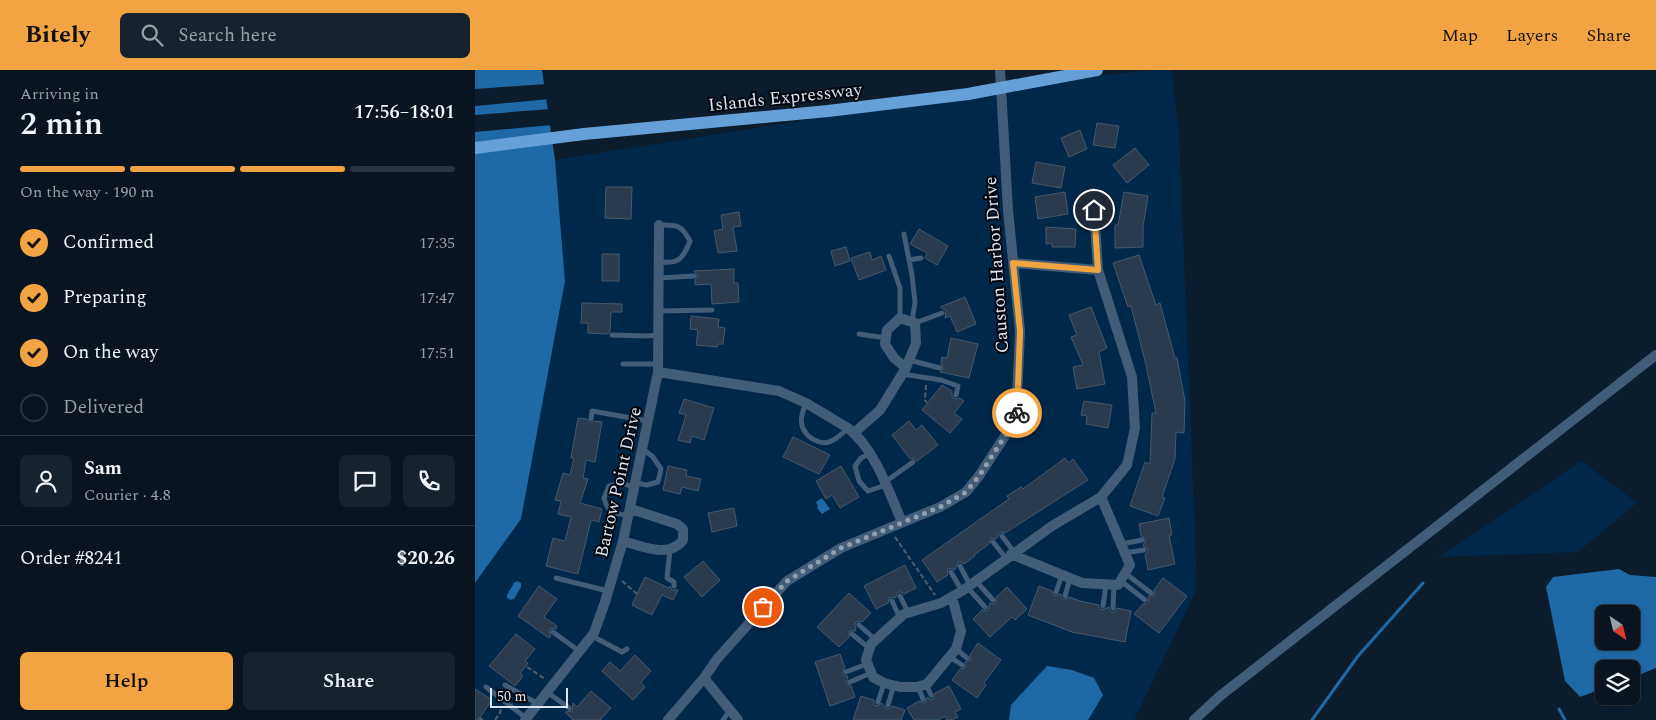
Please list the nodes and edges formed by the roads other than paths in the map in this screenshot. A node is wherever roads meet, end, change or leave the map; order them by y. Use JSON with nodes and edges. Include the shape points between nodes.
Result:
{"nodes":[{"id":1,"x":1000,"y":70,"type":"edge"},
{"id":2,"x":1097,"y":70,"type":"edge"},
{"id":3,"x":1002,"y":87,"type":"junction"},
{"id":4,"x":475,"y":148,"type":"edge"},
{"id":5,"x":1093,"y":193,"type":"dead end"},
{"id":6,"x":659,"y":225,"type":"joint"},
{"id":7,"x":904,"y":234,"type":"dead end"},
{"id":8,"x":889,"y":256,"type":"dead end"},
{"id":9,"x":921,"y":258,"type":"dead end"},
{"id":10,"x":909,"y":260,"type":"junction"},
{"id":11,"x":659,"y":262,"type":"junction"},
{"id":12,"x":1013,"y":263,"type":"junction"},
{"id":13,"x":1098,"y":270,"type":"junction"},
{"id":14,"x":695,"y":276,"type":"dead end"},
{"id":15,"x":659,"y":278,"type":"junction"},
{"id":16,"x":712,"y":310,"type":"dead end"},
{"id":17,"x":659,"y":311,"type":"junction"},
{"id":18,"x":942,"y":313,"type":"dead end"},
{"id":19,"x":900,"y":318,"type":"junction"},
{"id":20,"x":914,"y":322,"type":"junction"},
{"id":21,"x":859,"y":334,"type":"dead end"},
{"id":22,"x":612,"y":335,"type":"dead end"},
{"id":23,"x":658,"y":335,"type":"junction"},
{"id":24,"x":886,"y":338,"type":"junction"},
{"id":25,"x":1656,"y":355,"type":"edge"},
{"id":26,"x":623,"y":364,"type":"dead end"},
{"id":27,"x":658,"y":368,"type":"junction"},
{"id":28,"x":906,"y":368,"type":"junction"},
{"id":29,"x":940,"y":368,"type":"dead end"},
{"id":30,"x":956,"y":395,"type":"dead end"},
{"id":31,"x":806,"y":403,"type":"junction"},
{"id":32,"x":591,"y":419,"type":"dead end"},
{"id":33,"x":648,"y":421,"type":"junction"},
{"id":34,"x":851,"y":431,"type":"junction"},
{"id":35,"x":643,"y":450,"type":"junction"},
{"id":36,"x":869,"y":454,"type":"junction"},
{"id":37,"x":913,"y":462,"type":"dead end"},
{"id":38,"x":886,"y":484,"type":"junction"},
{"id":39,"x":635,"y":486,"type":"junction"},
{"id":40,"x":1101,"y":497,"type":"junction"},
{"id":41,"x":630,"y":512,"type":"junction"},
{"id":42,"x":903,"y":522,"type":"junction"},
{"id":43,"x":1002,"y":536,"type":"dead end"},
{"id":44,"x":1142,"y":540,"type":"dead end"},
{"id":45,"x":623,"y":541,"type":"junction"},
{"id":46,"x":993,"y":542,"type":"dead end"},
{"id":47,"x":1123,"y":548,"type":"junction"},
{"id":48,"x":670,"y":550,"type":"junction"},
{"id":49,"x":1144,"y":550,"type":"dead end"},
{"id":50,"x":1010,"y":555,"type":"junction"},
{"id":51,"x":960,"y":566,"type":"dead end"},
{"id":52,"x":951,"y":572,"type":"dead end"},
{"id":53,"x":1066,"y":577,"type":"junction"},
{"id":54,"x":556,"y":578,"type":"dead end"},
{"id":55,"x":1117,"y":581,"type":"junction"},
{"id":56,"x":674,"y":586,"type":"dead end"},
{"id":57,"x":969,"y":586,"type":"junction"},
{"id":58,"x":609,"y":591,"type":"junction"},
{"id":59,"x":1056,"y":592,"type":"dead end"},
{"id":60,"x":1151,"y":593,"type":"dead end"},
{"id":61,"x":900,"y":596,"type":"dead end"},
{"id":62,"x":951,"y":596,"type":"junction"},
{"id":63,"x":1065,"y":596,"type":"dead end"},
{"id":64,"x":993,"y":600,"type":"dead end"},
{"id":65,"x":1145,"y":600,"type":"dead end"},
{"id":66,"x":892,"y":601,"type":"dead end"},
{"id":67,"x":1103,"y":606,"type":"dead end"},
{"id":68,"x":985,"y":607,"type":"dead end"},
{"id":69,"x":1113,"y":608,"type":"dead end"},
{"id":70,"x":904,"y":615,"type":"junction"},
{"id":71,"x":859,"y":625,"type":"dead end"},
{"id":72,"x":553,"y":632,"type":"dead end"},
{"id":73,"x":852,"y":634,"type":"dead end"},
{"id":74,"x":592,"y":635,"type":"junction"},
{"id":75,"x":873,"y":644,"type":"junction"},
{"id":76,"x":627,"y":649,"type":"dead end"},
{"id":77,"x":579,"y":651,"type":"junction"},
{"id":78,"x":953,"y":653,"type":"junction"},
{"id":79,"x":967,"y":658,"type":"dead end"},
{"id":80,"x":962,"y":666,"type":"dead end"},
{"id":81,"x":869,"y":669,"type":"junction"},
{"id":82,"x":846,"y":672,"type":"dead end"},
{"id":83,"x":704,"y":678,"type":"junction"},
{"id":84,"x":850,"y":682,"type":"dead end"},
{"id":85,"x":505,"y":684,"type":"dead end"},
{"id":86,"x":889,"y":684,"type":"junction"},
{"id":87,"x":921,"y":686,"type":"junction"},
{"id":88,"x":486,"y":687,"type":"dead end"},
{"id":89,"x":550,"y":688,"type":"junction"},
{"id":90,"x":931,"y":695,"type":"dead end"},
{"id":91,"x":923,"y":699,"type":"dead end"},
{"id":92,"x":878,"y":702,"type":"dead end"},
{"id":93,"x":538,"y":704,"type":"junction"},
{"id":94,"x":888,"y":705,"type":"dead end"},
{"id":95,"x":569,"y":708,"type":"dead end"},
{"id":96,"x":734,"y":716,"type":"edge"},
{"id":97,"x":529,"y":718,"type":"edge"},
{"id":98,"x":669,"y":720,"type":"edge"},
{"id":99,"x":723,"y":720,"type":"edge"},
{"id":100,"x":1194,"y":720,"type":"edge"}],
"edges":[{"from":1,"to":3,"type":"street","name":"Causton Harbor Drive"},
{"from":2,"to":3,"type":"main road","name":"Islands Expressway"},
{"from":3,"to":4,"type":"main road","name":"Islands Expressway","via":[[828,111],[584,134]]},
{"from":3,"to":12,"type":"street","name":"Causton Harbor Drive"},
{"from":5,"to":13,"type":"street"},
{"from":6,"to":11,"type":"street","name":"Bartow Point Drive"},
{"from":6,"to":11,"type":"lane","via":[[683,229],[690,240],[685,254],[672,263]]},
{"from":7,"to":10,"type":"lane"},
{"from":8,"to":19,"type":"lane","via":[[900,288]]},
{"from":9,"to":10,"type":"lane"},
{"from":10,"to":20,"type":"lane","via":[[915,302]]},
{"from":11,"to":15,"type":"street","name":"Bartow Point Drive"},
{"from":12,"to":13,"type":"street"},
{"from":12,"to":42,"type":"street","name":"Causton Harbor Drive","via":[[1020,331],[1016,419],[966,492]]},
{"from":13,"to":40,"type":"street","via":[[1132,377],[1135,428],[1127,465]]},
{"from":14,"to":15,"type":"lane"},
{"from":15,"to":17,"type":"street","name":"Bartow Point Drive"},
{"from":16,"to":17,"type":"lane"},
{"from":17,"to":23,"type":"street","name":"Bartow Point Drive"},
{"from":18,"to":20,"type":"lane"},
{"from":19,"to":20,"type":"street"},
{"from":19,"to":24,"type":"street","via":[[887,330]]},
{"from":20,"to":28,"type":"street","via":[[916,343]]},
{"from":21,"to":24,"type":"lane"},
{"from":22,"to":23,"type":"lane"},
{"from":23,"to":27,"type":"street","name":"Bartow Point Drive"},
{"from":24,"to":28,"type":"street","via":[[885,344],[894,358]]},
{"from":25,"to":100,"type":"street","via":[[1220,696]]},
{"from":26,"to":27,"type":"lane"},
{"from":27,"to":31,"type":"street","via":[[779,391]]},
{"from":27,"to":33,"type":"street","name":"Bartow Point Drive"},
{"from":28,"to":29,"type":"lane"},
{"from":28,"to":30,"type":"lane","via":[[927,378],[958,386]]},
{"from":28,"to":34,"type":"street","via":[[880,410]]},
{"from":31,"to":34,"type":"street"},
{"from":31,"to":34,"type":"lane","via":[[801,415],[801,428],[818,443],[829,442]]},
{"from":32,"to":33,"type":"lane","via":[[592,411]]},
{"from":33,"to":35,"type":"street","name":"Bartow Point Drive"},
{"from":34,"to":36,"type":"street"},
{"from":35,"to":39,"type":"street","name":"Bartow Point Drive"},
{"from":35,"to":39,"type":"lane","via":[[661,469],[658,482]]},
{"from":36,"to":38,"type":"street"},
{"from":36,"to":38,"type":"lane","via":[[855,466],[859,481],[869,491]]},
{"from":37,"to":38,"type":"lane"},
{"from":38,"to":42,"type":"street"},
{"from":39,"to":41,"type":"street","name":"Bartow Point Drive"},
{"from":39,"to":41,"type":"lane","via":[[621,482],[609,486],[603,498],[608,510],[614,514]]},
{"from":40,"to":47,"type":"street"},
{"from":40,"to":50,"type":"street"},
{"from":41,"to":45,"type":"street","name":"Bartow Point Drive"},
{"from":41,"to":48,"type":"street","via":[[677,524],[683,529],[683,540]]},
{"from":42,"to":83,"type":"street","name":"Causton Harbor Drive","via":[[841,548],[787,581]]},
{"from":43,"to":50,"type":"lane"},
{"from":44,"to":47,"type":"lane"},
{"from":45,"to":48,"type":"street"},
{"from":45,"to":58,"type":"street","name":"Bartow Point Drive"},
{"from":46,"to":50,"type":"lane"},
{"from":47,"to":49,"type":"lane"},
{"from":47,"to":55,"type":"street","via":[[1130,565]]},
{"from":48,"to":56,"type":"lane","via":[[667,578],[674,582]]},
{"from":50,"to":53,"type":"street"},
{"from":50,"to":57,"type":"street"},
{"from":51,"to":57,"type":"lane"},
{"from":52,"to":57,"type":"lane"},
{"from":53,"to":55,"type":"street","via":[[1082,583]]},
{"from":53,"to":59,"type":"lane"},
{"from":53,"to":63,"type":"lane"},
{"from":54,"to":58,"type":"lane"},
{"from":55,"to":60,"type":"lane"},
{"from":55,"to":65,"type":"lane"},
{"from":55,"to":67,"type":"lane"},
{"from":55,"to":69,"type":"lane"},
{"from":57,"to":62,"type":"street"},
{"from":57,"to":64,"type":"lane"},
{"from":57,"to":68,"type":"lane"},
{"from":58,"to":74,"type":"street","name":"Bartow Point Drive"},
{"from":61,"to":70,"type":"lane"},
{"from":62,"to":70,"type":"street"},
{"from":62,"to":78,"type":"street","via":[[961,631]]},
{"from":66,"to":70,"type":"lane"},
{"from":70,"to":75,"type":"street"},
{"from":71,"to":75,"type":"lane"},
{"from":72,"to":77,"type":"lane"},
{"from":73,"to":75,"type":"lane"},
{"from":74,"to":76,"type":"lane","via":[[622,652]]},
{"from":74,"to":77,"type":"street","name":"Bartow Point Drive"},
{"from":75,"to":81,"type":"street","via":[[865,660]]},
{"from":77,"to":89,"type":"street","name":"Bartow Point Drive"},
{"from":78,"to":79,"type":"lane"},
{"from":78,"to":80,"type":"lane"},
{"from":78,"to":87,"type":"street"},
{"from":81,"to":82,"type":"lane"},
{"from":81,"to":84,"type":"lane"},
{"from":81,"to":86,"type":"street","via":[[873,677]]},
{"from":83,"to":96,"type":"street"},
{"from":83,"to":98,"type":"street","name":"Causton Harbor Drive"},
{"from":85,"to":93,"type":"lane"},
{"from":86,"to":87,"type":"street"},
{"from":86,"to":92,"type":"lane"},
{"from":86,"to":94,"type":"lane"},
{"from":87,"to":90,"type":"lane"},
{"from":87,"to":91,"type":"lane"},
{"from":88,"to":97,"type":"lane"},
{"from":89,"to":93,"type":"street","name":"Bartow Point Drive"},
{"from":89,"to":95,"type":"lane"},
{"from":93,"to":97,"type":"street","name":"Bartow Point Drive"},
{"from":96,"to":99,"type":"lane"}]}
